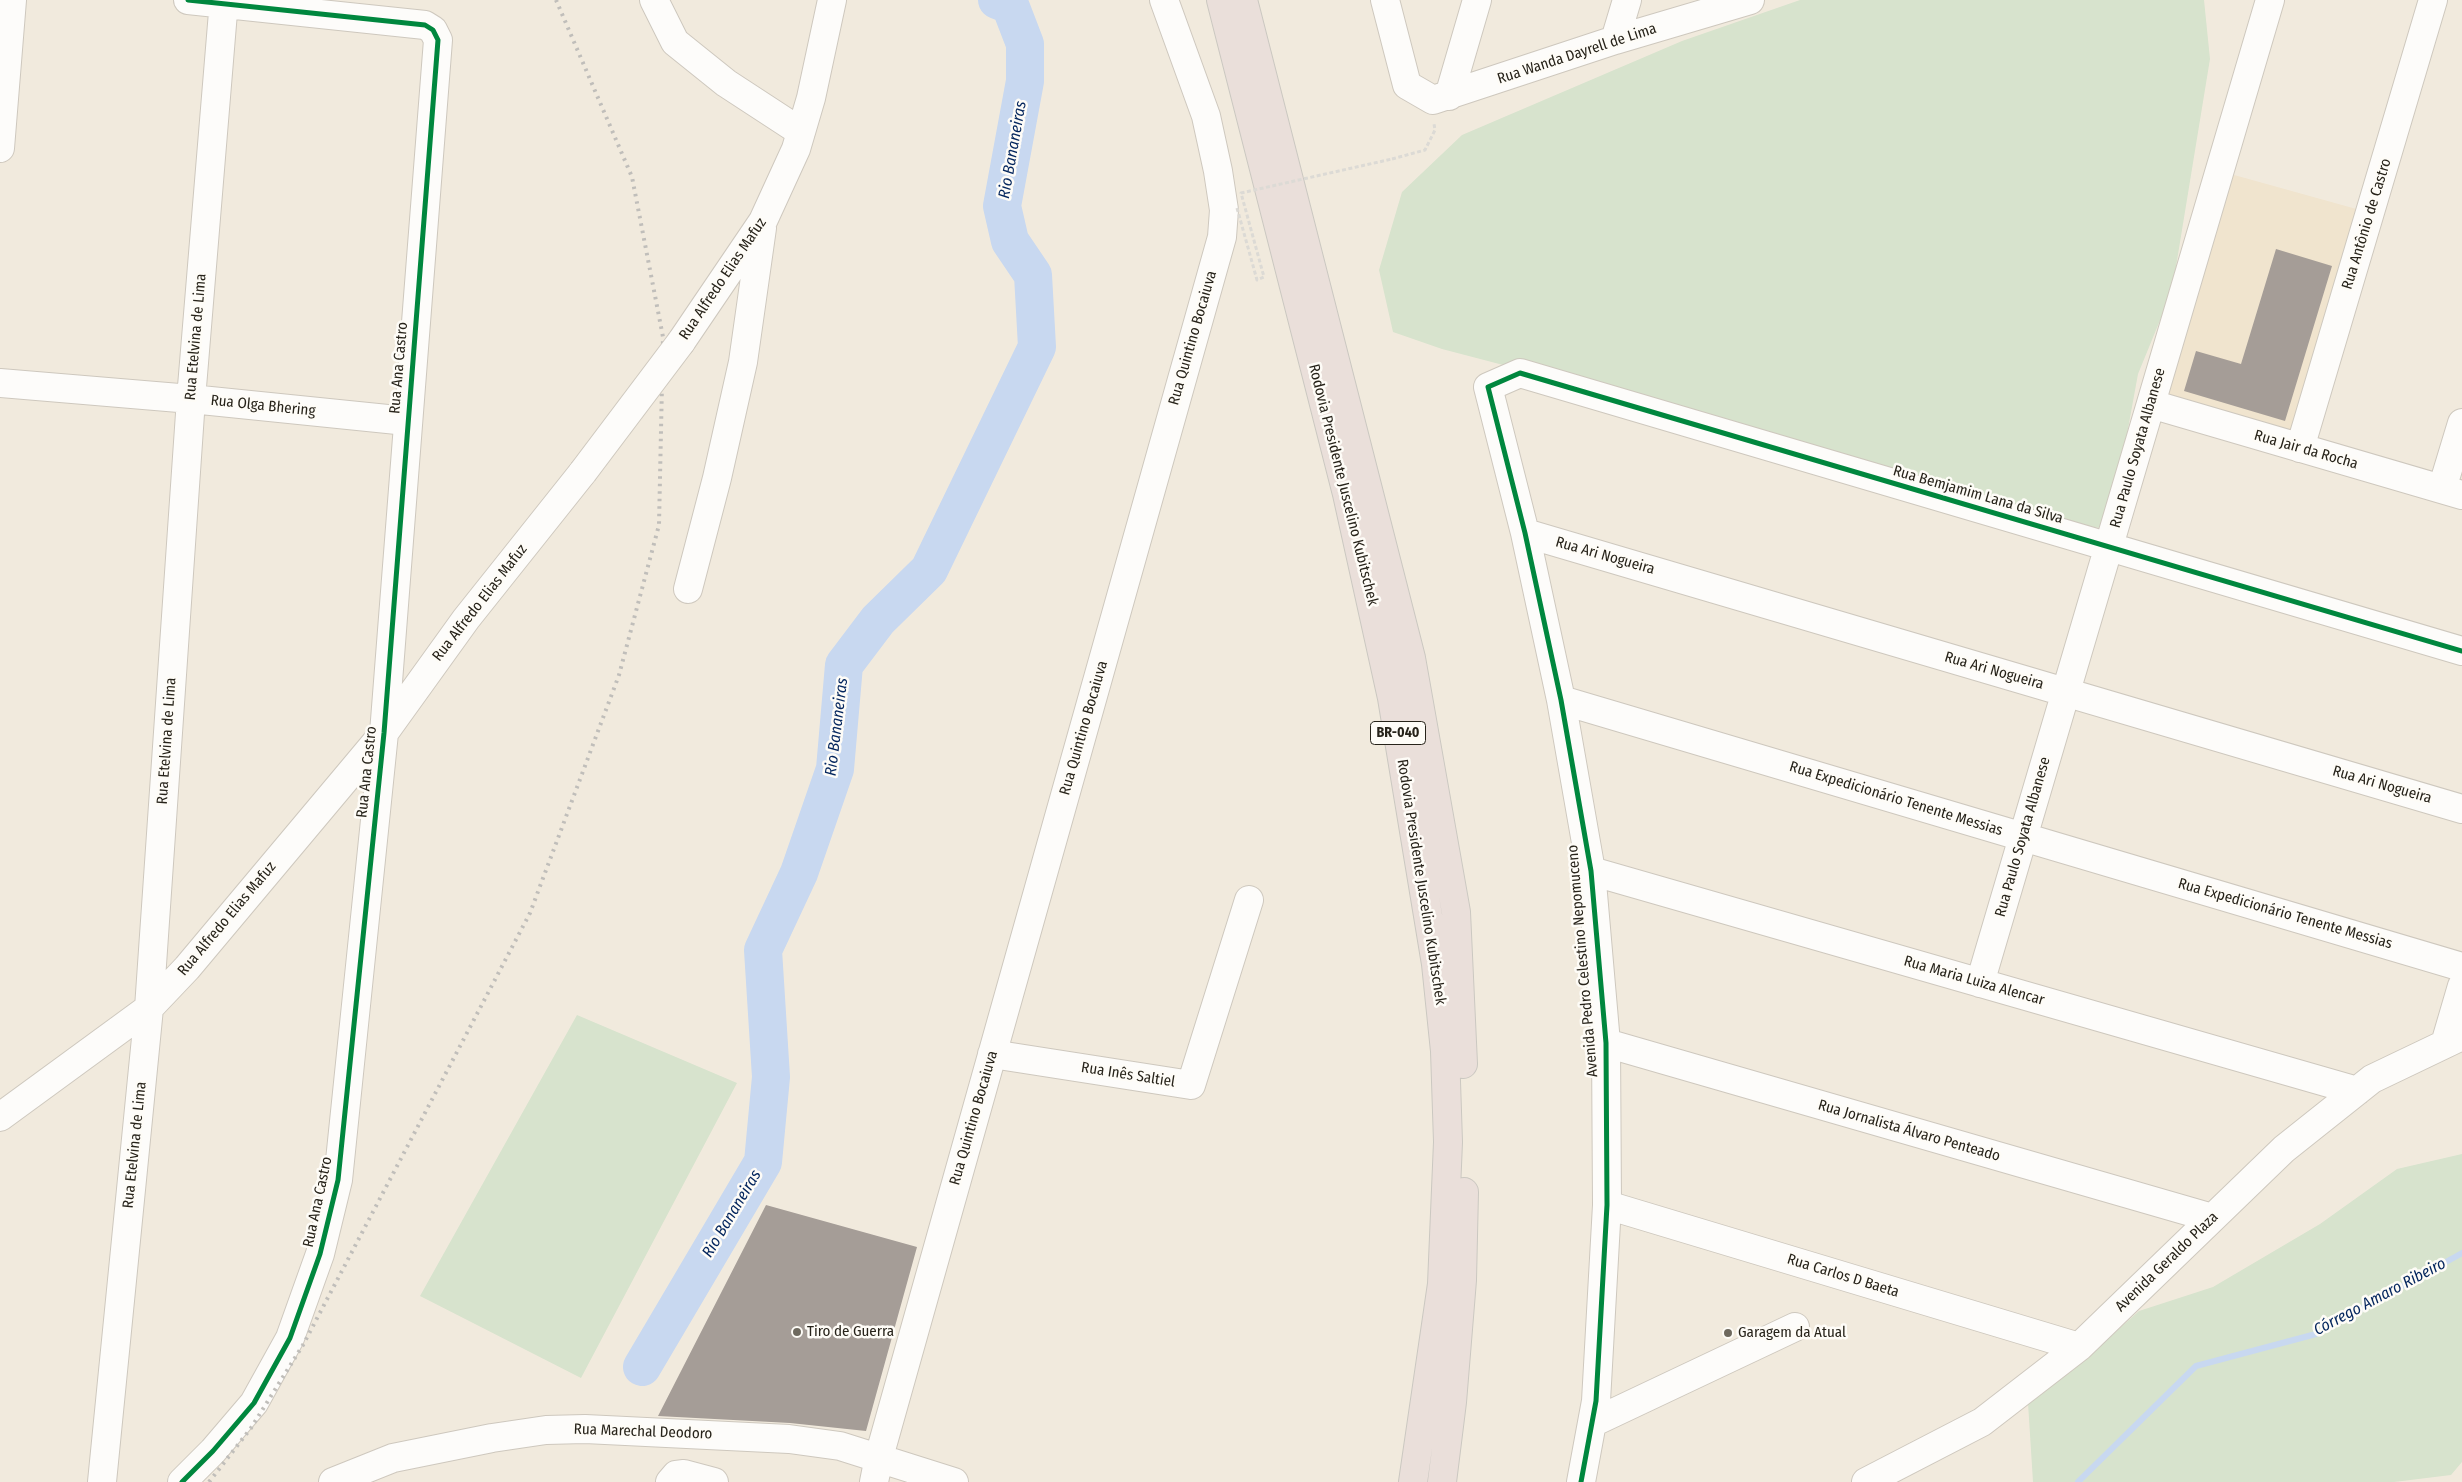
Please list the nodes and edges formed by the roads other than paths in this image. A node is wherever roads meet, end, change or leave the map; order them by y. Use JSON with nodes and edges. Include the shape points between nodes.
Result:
{"nodes":[{"id":1,"x":12,"y":0,"type":"edge"},
{"id":2,"x":188,"y":0,"type":"edge"},
{"id":3,"x":654,"y":0,"type":"edge"},
{"id":4,"x":832,"y":0,"type":"edge"},
{"id":5,"x":1164,"y":0,"type":"edge"},
{"id":6,"x":1221,"y":0,"type":"edge"},
{"id":7,"x":1243,"y":0,"type":"edge"},
{"id":8,"x":1385,"y":0,"type":"edge"},
{"id":9,"x":1477,"y":0,"type":"edge"},
{"id":10,"x":1628,"y":0,"type":"edge"},
{"id":11,"x":1750,"y":0,"type":"edge"},
{"id":12,"x":2270,"y":0,"type":"edge"},
{"id":13,"x":2433,"y":0,"type":"edge"},
{"id":14,"x":224,"y":1,"type":"edge"},
{"id":15,"x":1615,"y":40,"type":"junction"},
{"id":16,"x":1441,"y":98,"type":"junction"},
{"id":17,"x":801,"y":132,"type":"junction"},
{"id":18,"x":0,"y":148,"type":"edge"},
{"id":19,"x":763,"y":221,"type":"junction"},
{"id":20,"x":0,"y":383,"type":"edge"},
{"id":21,"x":1488,"y":387,"type":"joint"},
{"id":22,"x":191,"y":398,"type":"junction"},
{"id":23,"x":2151,"y":404,"type":"junction"},
{"id":24,"x":407,"y":421,"type":"junction"},
{"id":25,"x":2462,"y":423,"type":"edge"},
{"id":26,"x":2300,"y":448,"type":"junction"},
{"id":27,"x":2452,"y":492,"type":"edge"},
{"id":28,"x":1525,"y":533,"type":"junction"},
{"id":29,"x":2109,"y":547,"type":"junction"},
{"id":30,"x":688,"y":589,"type":"dead end"},
{"id":31,"x":2462,"y":651,"type":"edge"},
{"id":32,"x":2066,"y":692,"type":"junction"},
{"id":33,"x":1561,"y":700,"type":"junction"},
{"id":34,"x":384,"y":733,"type":"junction"},
{"id":35,"x":2462,"y":809,"type":"edge"},
{"id":36,"x":2023,"y":837,"type":"junction"},
{"id":37,"x":1591,"y":871,"type":"junction"},
{"id":38,"x":1249,"y":900,"type":"dead end"},
{"id":39,"x":2462,"y":966,"type":"edge"},
{"id":40,"x":1980,"y":983,"type":"junction"},
{"id":41,"x":2462,"y":986,"type":"edge"},
{"id":42,"x":149,"y":1008,"type":"junction"},
{"id":43,"x":2453,"y":1040,"type":"edge"},
{"id":44,"x":1606,"y":1043,"type":"junction"},
{"id":45,"x":992,"y":1054,"type":"junction"},
{"id":46,"x":2357,"y":1092,"type":"junction"},
{"id":47,"x":0,"y":1117,"type":"edge"},
{"id":48,"x":1607,"y":1205,"type":"junction"},
{"id":49,"x":2212,"y":1218,"type":"junction"},
{"id":50,"x":1795,"y":1327,"type":"dead end"},
{"id":51,"x":2079,"y":1347,"type":"junction"},
{"id":52,"x":1592,"y":1423,"type":"junction"},
{"id":53,"x":877,"y":1469,"type":"edge"},
{"id":54,"x":102,"y":1482,"type":"edge"},
{"id":55,"x":182,"y":1482,"type":"edge"},
{"id":56,"x":333,"y":1482,"type":"edge"},
{"id":57,"x":670,"y":1482,"type":"edge"},
{"id":58,"x":714,"y":1482,"type":"edge"},
{"id":59,"x":954,"y":1482,"type":"edge"},
{"id":60,"x":1413,"y":1482,"type":"edge"},
{"id":61,"x":1442,"y":1482,"type":"edge"},
{"id":62,"x":1581,"y":1482,"type":"edge"},
{"id":63,"x":1866,"y":1482,"type":"edge"}],
"edges":[{"from":1,"to":18,"type":"street"},
{"from":2,"to":14,"type":"street"},
{"from":3,"to":17,"type":"street","via":[[675,42],[726,83]]},
{"from":4,"to":17,"type":"street","name":"Rua Alfredo Elias Mafuz"},
{"from":5,"to":45,"type":"street","name":"Rua Quintino Bocaiuva","via":[[1206,116],[1224,210],[1222,237]]},
{"from":6,"to":60,"type":"highway","name":"Rodovia Presidente Juscelino Kubitschek","number":"BR-040","via":[[1349,504],[1392,698],[1436,964],[1445,1051],[1448,1142],[1442,1284]]},
{"from":7,"to":61,"type":"highway","name":"Rodovia Presidente Juscelino Kubitschek","number":"BR-040","via":[[1411,658],[1456,912],[1462,1009],[1462,1280]]},
{"from":8,"to":16,"type":"street","via":[[1407,85]]},
{"from":9,"to":16,"type":"street"},
{"from":10,"to":15,"type":"street"},
{"from":11,"to":15,"type":"street","name":"Rua Wanda Dayrell de Lima"},
{"from":12,"to":23,"type":"street","name":"Rua Paulo Soyata Albanese"},
{"from":13,"to":26,"type":"street","name":"Rua Antônio de Castro"},
{"from":14,"to":22,"type":"street","name":"Rua Etelvina de Lima"},
{"from":14,"to":24,"type":"street","name":"Rua Ana Castro","via":[[425,25],[433,30],[438,40]]},
{"from":15,"to":16,"type":"street","name":"Rua Wanda Dayrell de Lima"},
{"from":17,"to":19,"type":"street","name":"Rua Alfredo Elias Mafuz"},
{"from":19,"to":30,"type":"street","via":[[743,362]]},
{"from":19,"to":34,"type":"street","name":"Rua Alfredo Elias Mafuz","bridge":true,"via":[[681,342],[466,619]]},
{"from":20,"to":22,"type":"street","name":"Rua Olga Bhering"},
{"from":21,"to":28,"type":"street","name":"Avenida Pedro Celestino Nepomuceno"},
{"from":21,"to":29,"type":"street","name":"Rua Bemjamim Lana da Silva","via":[[1520,373]]},
{"from":22,"to":24,"type":"street","name":"Rua Olga Bhering"},
{"from":22,"to":42,"type":"street","name":"Rua Etelvina de Lima"},
{"from":23,"to":26,"type":"street","name":"Rua Jair da Rocha"},
{"from":23,"to":29,"type":"street","name":"Rua Paulo Soyata Albanese"},
{"from":24,"to":34,"type":"street","name":"Rua Ana Castro"},
{"from":25,"to":27,"type":"street"},
{"from":26,"to":27,"type":"street","name":"Rua Jair da Rocha"},
{"from":28,"to":32,"type":"street","name":"Rua Ari Nogueira"},
{"from":28,"to":33,"type":"street","name":"Avenida Pedro Celestino Nepomuceno"},
{"from":29,"to":31,"type":"street","name":"Rua Bemjamim Lana da Silva"},
{"from":29,"to":32,"type":"street","name":"Rua Paulo Soyata Albanese"},
{"from":32,"to":35,"type":"street","name":"Rua Ari Nogueira"},
{"from":32,"to":36,"type":"street","name":"Rua Paulo Soyata Albanese"},
{"from":33,"to":36,"type":"street","name":"Rua Expedicionário Tenente Messias"},
{"from":33,"to":37,"type":"street","name":"Avenida Pedro Celestino Nepomuceno"},
{"from":34,"to":42,"type":"street","name":"Rua Alfredo Elias Mafuz","via":[[187,968]]},
{"from":34,"to":55,"type":"street","name":"Rua Ana Castro","via":[[338,1180],[320,1254],[290,1338],[254,1403]]},
{"from":36,"to":39,"type":"street","name":"Rua Expedicionário Tenente Messias"},
{"from":36,"to":40,"type":"street","name":"Rua Paulo Soyata Albanese"},
{"from":37,"to":40,"type":"street","name":"Rua Maria Luiza Alencar"},
{"from":37,"to":44,"type":"street","name":"Avenida Pedro Celestino Nepomuceno"},
{"from":38,"to":45,"type":"street","name":"Rua Inês Saltiel","via":[[1191,1085]]},
{"from":40,"to":46,"type":"street","name":"Rua Maria Luiza Alencar"},
{"from":41,"to":43,"type":"street"},
{"from":42,"to":47,"type":"street","name":"Rua Alfredo Elias Mafuz"},
{"from":42,"to":54,"type":"street","name":"Rua Etelvina de Lima"},
{"from":43,"to":46,"type":"street","name":"Avenida Geraldo Plaza","via":[[2372,1079]]},
{"from":44,"to":48,"type":"street","name":"Avenida Pedro Celestino Nepomuceno"},
{"from":44,"to":49,"type":"street","name":"Rua Jornalista Álvaro Penteado"},
{"from":45,"to":53,"type":"street","name":"Rua Quintino Bocaiuva"},
{"from":46,"to":49,"type":"street","name":"Avenida Geraldo Plaza","via":[[2284,1149]]},
{"from":48,"to":51,"type":"street","name":"Rua Carlos D Baeta"},
{"from":48,"to":52,"type":"street","name":"Avenida Pedro Celestino Nepomuceno"},
{"from":49,"to":51,"type":"street","name":"Avenida Geraldo Plaza"},
{"from":50,"to":52,"type":"street"},
{"from":51,"to":63,"type":"street","name":"Avenida Geraldo Plaza","via":[[1982,1422]]},
{"from":52,"to":62,"type":"street","name":"Avenida Pedro Celestino Nepomuceno"},
{"from":53,"to":56,"type":"street","name":"Rua Marechal Deodoro","via":[[840,1446],[789,1439],[585,1429],[546,1430],[492,1438],[393,1458]]},
{"from":53,"to":59,"type":"street","name":"Rua Marechal Deodoro"},
{"from":57,"to":58,"type":"street","via":[[676,1475],[684,1474]]}]}
